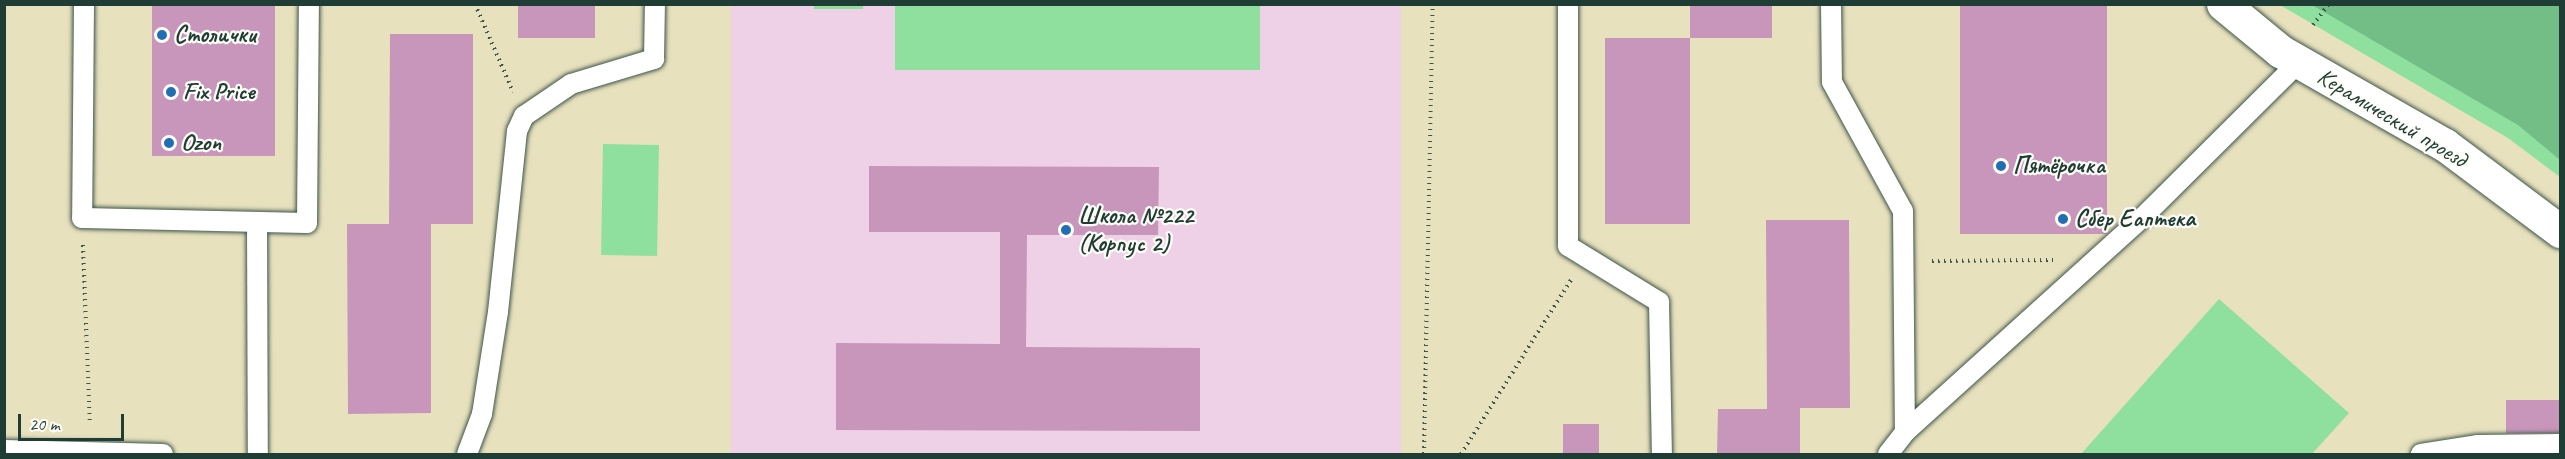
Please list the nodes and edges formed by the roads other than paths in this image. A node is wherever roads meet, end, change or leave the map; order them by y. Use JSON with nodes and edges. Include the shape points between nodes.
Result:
{"nodes":[{"id":1,"x":84,"y":4,"type":"edge"},
{"id":2,"x":309,"y":4,"type":"edge"},
{"id":3,"x":655,"y":4,"type":"edge"},
{"id":4,"x":1568,"y":4,"type":"edge"},
{"id":5,"x":1832,"y":4,"type":"edge"},
{"id":6,"x":2223,"y":4,"type":"edge"},
{"id":7,"x":2298,"y":63,"type":"junction"},
{"id":8,"x":257,"y":222,"type":"junction"},
{"id":9,"x":2560,"y":231,"type":"edge"},
{"id":10,"x":1905,"y":432,"type":"junction"},
{"id":11,"x":2560,"y":444,"type":"edge"},
{"id":12,"x":4,"y":450,"type":"edge"},
{"id":13,"x":163,"y":454,"type":"edge"},
{"id":14,"x":258,"y":454,"type":"edge"},
{"id":15,"x":467,"y":454,"type":"edge"},
{"id":16,"x":1662,"y":454,"type":"edge"},
{"id":17,"x":1888,"y":454,"type":"edge"},
{"id":18,"x":2421,"y":454,"type":"edge"}],
"edges":[{"from":1,"to":8,"type":"lane","via":[[82,218]]},
{"from":2,"to":8,"type":"lane","via":[[307,223]]},
{"from":3,"to":15,"type":"lane","via":[[654,59],[571,84],[524,116],[517,131],[498,312],[482,414]]},
{"from":4,"to":16,"type":"lane","via":[[1568,246],[1659,302]]},
{"from":5,"to":10,"type":"lane","via":[[1832,82],[1903,211]]},
{"from":6,"to":7,"type":"street","name":"Керамический проезд"},
{"from":7,"to":9,"type":"street","name":"Керамический проезд","via":[[2445,145]]},
{"from":7,"to":10,"type":"lane","via":[[2096,259]]},
{"from":8,"to":14,"type":"lane"},
{"from":10,"to":17,"type":"lane"},
{"from":11,"to":18,"type":"lane","via":[[2478,445]]},
{"from":12,"to":13,"type":"lane"}]}
